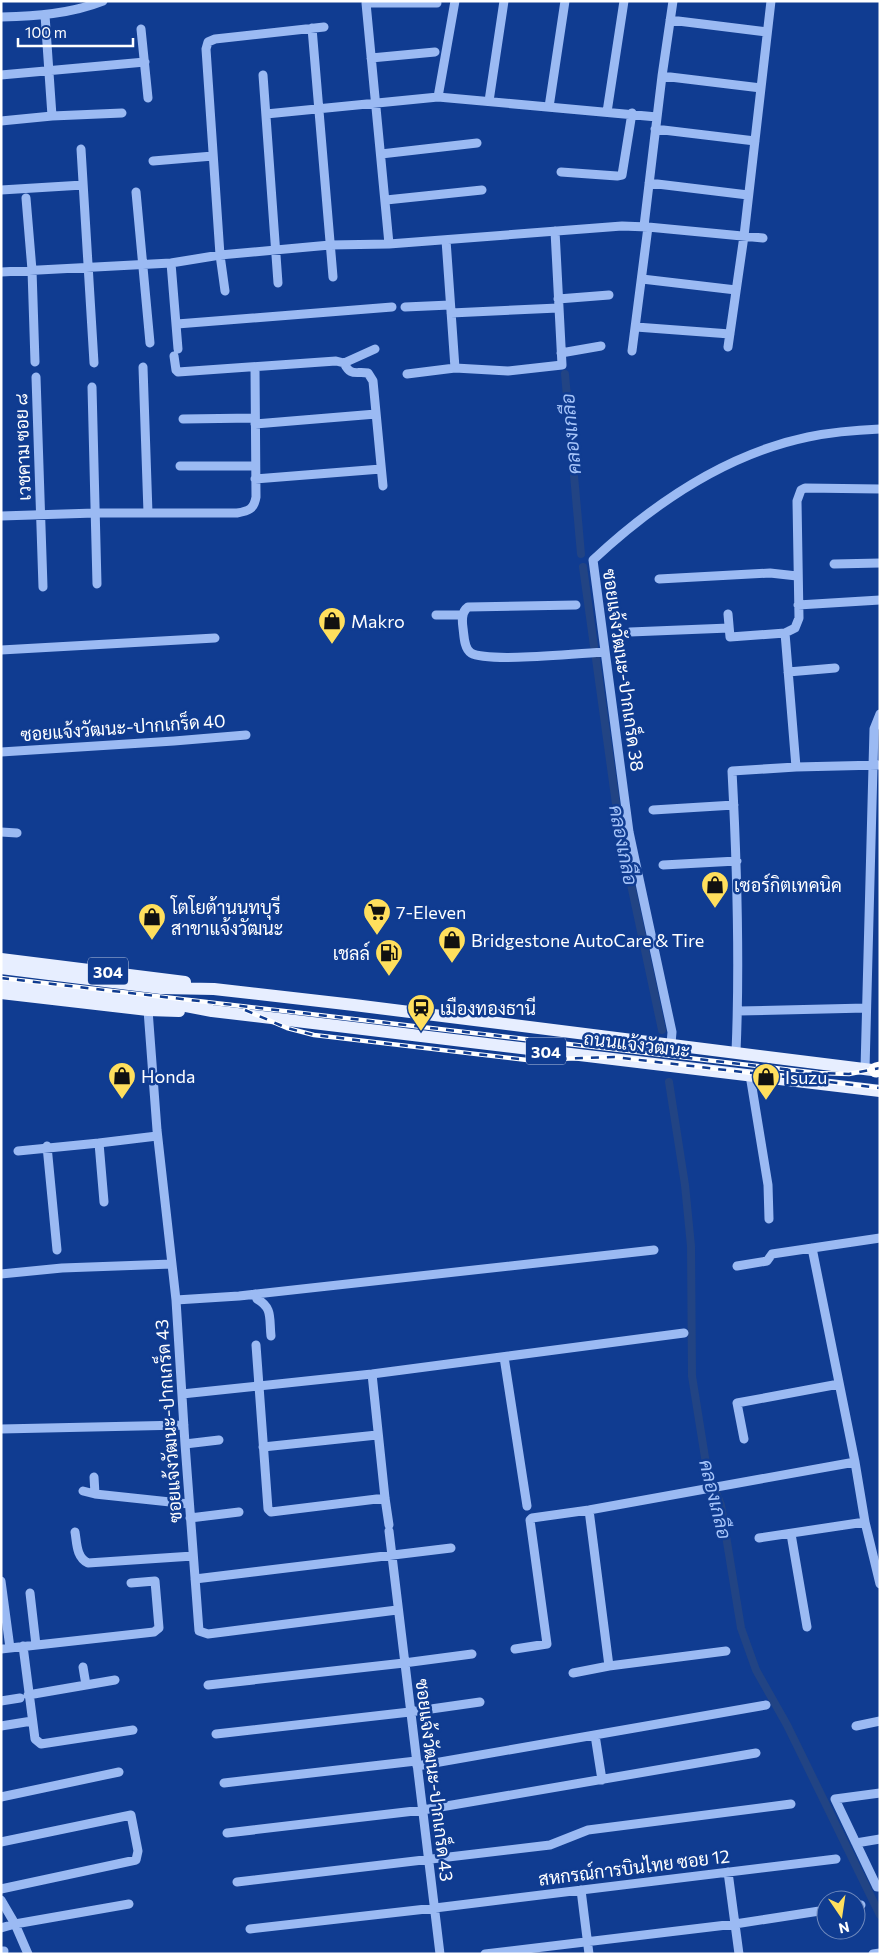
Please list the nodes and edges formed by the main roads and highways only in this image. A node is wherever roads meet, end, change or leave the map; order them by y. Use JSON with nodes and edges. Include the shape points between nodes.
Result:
{"nodes":[{"id":1,"x":1,"y":958,"type":"edge"},
{"id":2,"x":1,"y":968,"type":"edge"},
{"id":3,"x":1,"y":984,"type":"edge"},
{"id":4,"x":214,"y":990,"type":"junction"},
{"id":5,"x":1,"y":993,"type":"edge"},
{"id":6,"x":212,"y":1011,"type":"junction"},
{"id":7,"x":875,"y":1070,"type":"edge"},
{"id":8,"x":880,"y":1091,"type":"edge"}],
"edges":[{"from":1,"to":4,"type":"main road","name":"ถนนแจ้งวัฒนะ","number":"304","via":[[148,976]]},
{"from":2,"to":4,"type":"main road","name":"ถนนแจ้งวัฒนะ","number":"304","via":[[162,988]]},
{"from":3,"to":6,"type":"main road","name":"ถนนแจ้งวัฒนะ","number":"304","via":[[160,1001]]},
{"from":4,"to":7,"type":"main road","name":"ถนนแจ้งวัฒนะ","number":"304"},
{"from":5,"to":6,"type":"main road","name":"ถนนแจ้งวัฒนะ","number":"304","via":[[148,1010]]},
{"from":6,"to":8,"type":"main road","name":"ถนนแจ้งวัฒนะ","number":"304"}]}
